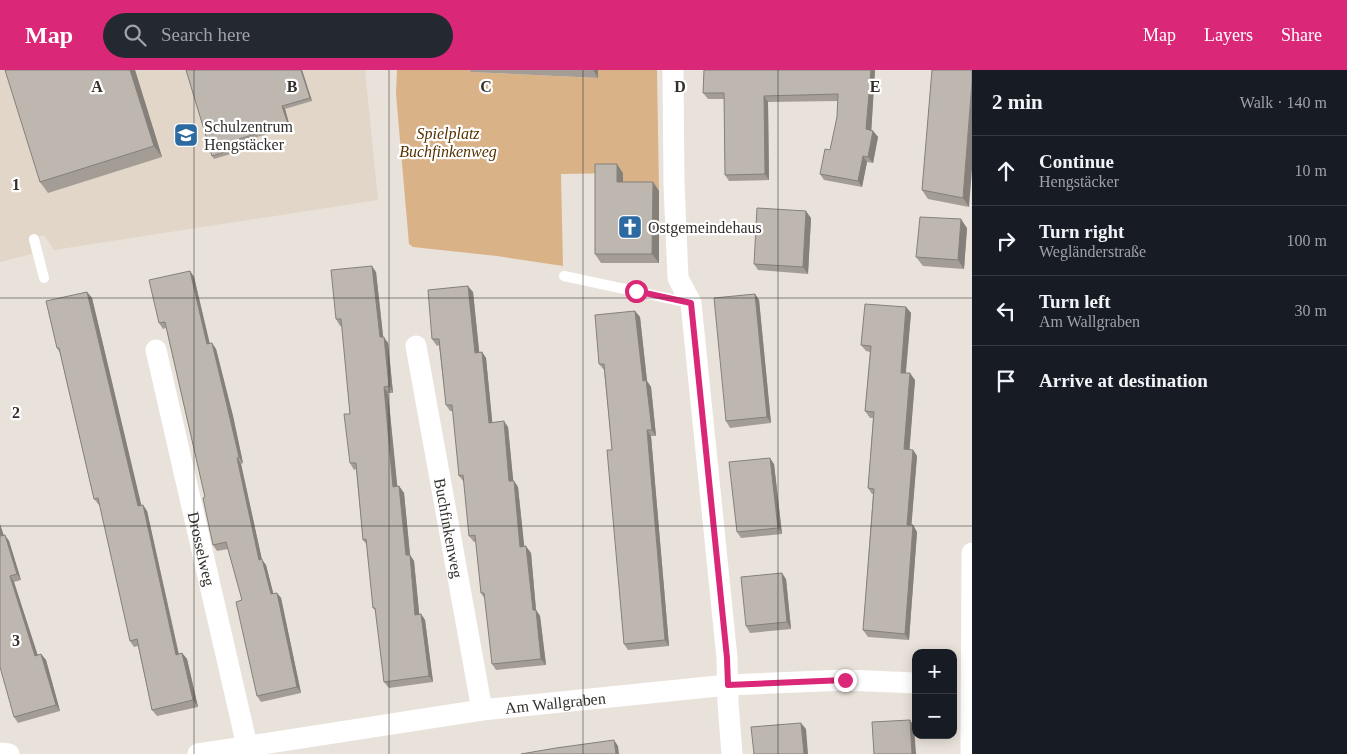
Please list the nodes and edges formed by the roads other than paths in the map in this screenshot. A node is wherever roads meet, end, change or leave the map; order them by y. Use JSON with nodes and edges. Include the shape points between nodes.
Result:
{"nodes":[{"id":1,"x":673,"y":70,"type":"edge"},
{"id":2,"x":34,"y":239,"type":"dead end"},
{"id":3,"x":564,"y":276,"type":"dead end"},
{"id":4,"x":44,"y":278,"type":"dead end"},
{"id":5,"x":691,"y":303,"type":"junction"},
{"id":6,"x":416,"y":346,"type":"dead end"},
{"id":7,"x":156,"y":350,"type":"dead end"},
{"id":8,"x":972,"y":553,"type":"edge"},
{"id":9,"x":912,"y":683,"type":"edge"},
{"id":10,"x":728,"y":685,"type":"junction"},
{"id":11,"x":965,"y":686,"type":"edge"},
{"id":12,"x":482,"y":710,"type":"junction"},
{"id":13,"x":247,"y":746,"type":"junction"},
{"id":14,"x":0,"y":753,"type":"edge"},
{"id":15,"x":9,"y":754,"type":"edge"},
{"id":16,"x":198,"y":754,"type":"edge"},
{"id":17,"x":732,"y":754,"type":"edge"},
{"id":18,"x":971,"y":754,"type":"edge"}],
"edges":[{"from":1,"to":5,"type":"street","via":[[678,278]]},
{"from":2,"to":4,"type":"lane"},
{"from":3,"to":5,"type":"lane"},
{"from":5,"to":10,"type":"street"},
{"from":6,"to":12,"type":"street","name":"Buchfinkenweg"},
{"from":7,"to":13,"type":"street","name":"Drosselweg"},
{"from":8,"to":11,"type":"street"},
{"from":9,"to":10,"type":"street","name":"Am Wallgraben","via":[[845,680]]},
{"from":10,"to":12,"type":"street","name":"Am Wallgraben"},
{"from":10,"to":17,"type":"street"},
{"from":11,"to":18,"type":"street"},
{"from":12,"to":13,"type":"street","name":"Am Wallgraben"},
{"from":13,"to":16,"type":"street","name":"Am Wallgraben"},
{"from":14,"to":15,"type":"street"}]}
